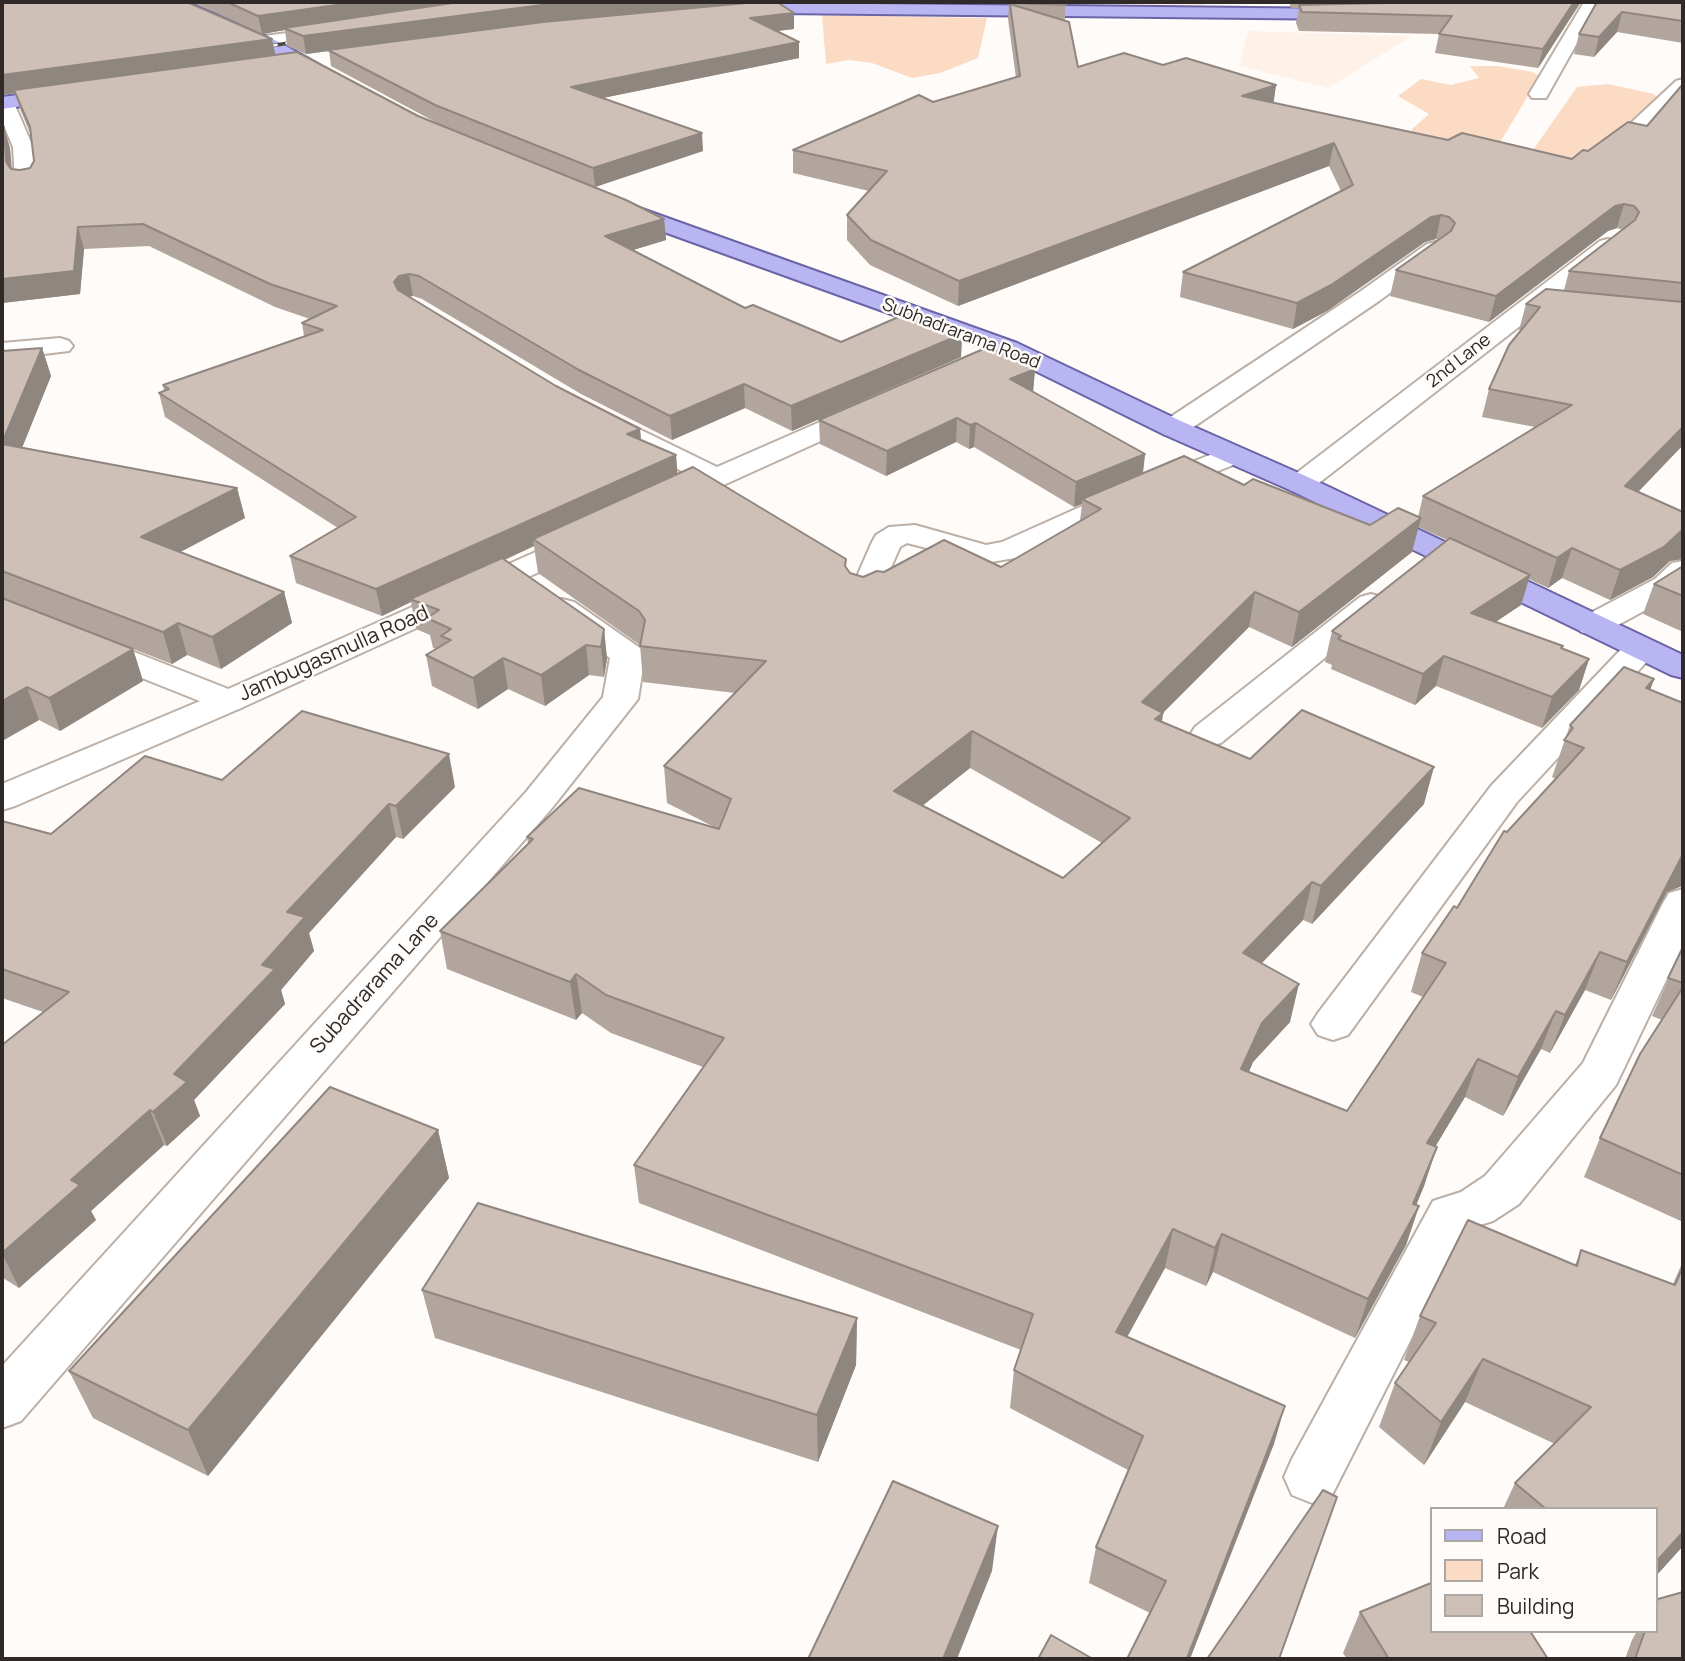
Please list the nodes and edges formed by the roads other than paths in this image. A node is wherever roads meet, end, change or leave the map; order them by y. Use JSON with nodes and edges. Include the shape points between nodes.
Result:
{"nodes":[{"id":1,"x":174,"y":2,"type":"edge"},
{"id":2,"x":1591,"y":2,"type":"edge"},
{"id":3,"x":715,"y":12,"type":"edge"},
{"id":4,"x":1366,"y":14,"type":"edge"},
{"id":5,"x":348,"y":30,"type":"edge"},
{"id":6,"x":263,"y":41,"type":"junction"},
{"id":7,"x":331,"y":59,"type":"edge"},
{"id":8,"x":305,"y":62,"type":"junction"},
{"id":9,"x":277,"y":66,"type":"edge"},
{"id":10,"x":1683,"y":85,"type":"edge"},
{"id":11,"x":350,"y":86,"type":"edge"},
{"id":12,"x":86,"y":92,"type":"edge"},
{"id":13,"x":1539,"y":94,"type":"dead end"},
{"id":14,"x":3,"y":103,"type":"edge"},
{"id":15,"x":1640,"y":125,"type":"edge"},
{"id":16,"x":26,"y":182,"type":"edge"},
{"id":17,"x":597,"y":199,"type":"edge"},
{"id":18,"x":1618,"y":238,"type":"edge"},
{"id":19,"x":1435,"y":249,"type":"edge"},
{"id":20,"x":1534,"y":304,"type":"junction"},
{"id":21,"x":1561,"y":307,"type":"edge"},
{"id":22,"x":60,"y":346,"type":"dead end"},
{"id":23,"x":1008,"y":348,"type":"junction"},
{"id":24,"x":2,"y":351,"type":"edge"},
{"id":25,"x":972,"y":364,"type":"edge"},
{"id":26,"x":901,"y":395,"type":"edge"},
{"id":27,"x":570,"y":402,"type":"edge"},
{"id":28,"x":1173,"y":428,"type":"junction"},
{"id":29,"x":1233,"y":455,"type":"junction"},
{"id":30,"x":715,"y":477,"type":"junction"},
{"id":31,"x":1300,"y":484,"type":"junction"},
{"id":32,"x":1438,"y":551,"type":"junction"},
{"id":33,"x":1683,"y":570,"type":"edge"},
{"id":34,"x":512,"y":573,"type":"junction"},
{"id":35,"x":863,"y":599,"type":"edge"},
{"id":36,"x":2,"y":610,"type":"edge"},
{"id":37,"x":1593,"y":625,"type":"junction"},
{"id":38,"x":1641,"y":648,"type":"junction"},
{"id":39,"x":1683,"y":668,"type":"edge"},
{"id":40,"x":229,"y":701,"type":"junction"},
{"id":41,"x":1208,"y":735,"type":"dead end"},
{"id":42,"x":2,"y":798,"type":"edge"},
{"id":43,"x":1683,"y":903,"type":"edge"},
{"id":44,"x":1333,"y":1024,"type":"dead end"},
{"id":45,"x":2,"y":1404,"type":"edge"},
{"id":46,"x":1312,"y":1478,"type":"dead end"}],
"edges":[{"from":1,"to":6,"type":"main road"},
{"from":2,"to":13,"type":"street"},
{"from":3,"to":4,"type":"main road","via":[[777,8]]},
{"from":5,"to":6,"type":"street"},
{"from":6,"to":8,"type":"main road"},
{"from":7,"to":8,"type":"main road"},
{"from":8,"to":9,"type":"main road"},
{"from":8,"to":11,"type":"main road"},
{"from":10,"to":15,"type":"street"},
{"from":12,"to":14,"type":"main road"},
{"from":14,"to":16,"type":"street","via":[[23,147]]},
{"from":17,"to":23,"type":"main road","name":"Subhadrarama Road"},
{"from":18,"to":20,"type":"street","name":"2nd Lane"},
{"from":19,"to":28,"type":"street"},
{"from":20,"to":21,"type":"street"},
{"from":20,"to":31,"type":"street","name":"2nd Lane"},
{"from":22,"to":24,"type":"street"},
{"from":23,"to":25,"type":"street"},
{"from":23,"to":28,"type":"main road","name":"Subhadrarama Road"},
{"from":26,"to":30,"type":"street","name":"Jambugasmulla Road"},
{"from":27,"to":30,"type":"street"},
{"from":28,"to":29,"type":"main road","name":"Subhadrarama Road"},
{"from":29,"to":31,"type":"main road","name":"Subhadrarama Road"},
{"from":29,"to":35,"type":"street","via":[[1118,500],[1010,550],[985,554],[900,534],[887,542]]},
{"from":30,"to":34,"type":"street","name":"Jambugasmulla Road"},
{"from":31,"to":32,"type":"main road","name":"Subhadrarama Road"},
{"from":32,"to":37,"type":"main road","name":"Subhadrarama Road"},
{"from":32,"to":41,"type":"street"},
{"from":33,"to":37,"type":"street","via":[[1666,586]]},
{"from":34,"to":40,"type":"street","name":"Jambugasmulla Road"},
{"from":34,"to":45,"type":"street","name":"Subadrarama Lane","via":[[628,655],[620,699],[539,800]]},
{"from":36,"to":40,"type":"street"},
{"from":37,"to":38,"type":"main road","name":"Subhadrarama Road"},
{"from":38,"to":39,"type":"main road","name":"Subhadrarama Road"},
{"from":38,"to":44,"type":"street","via":[[1504,794]]},
{"from":40,"to":42,"type":"street","name":"Jambugasmulla Road"},
{"from":43,"to":46,"type":"street","via":[[1600,1073],[1502,1190],[1476,1207],[1450,1215]]}]}
